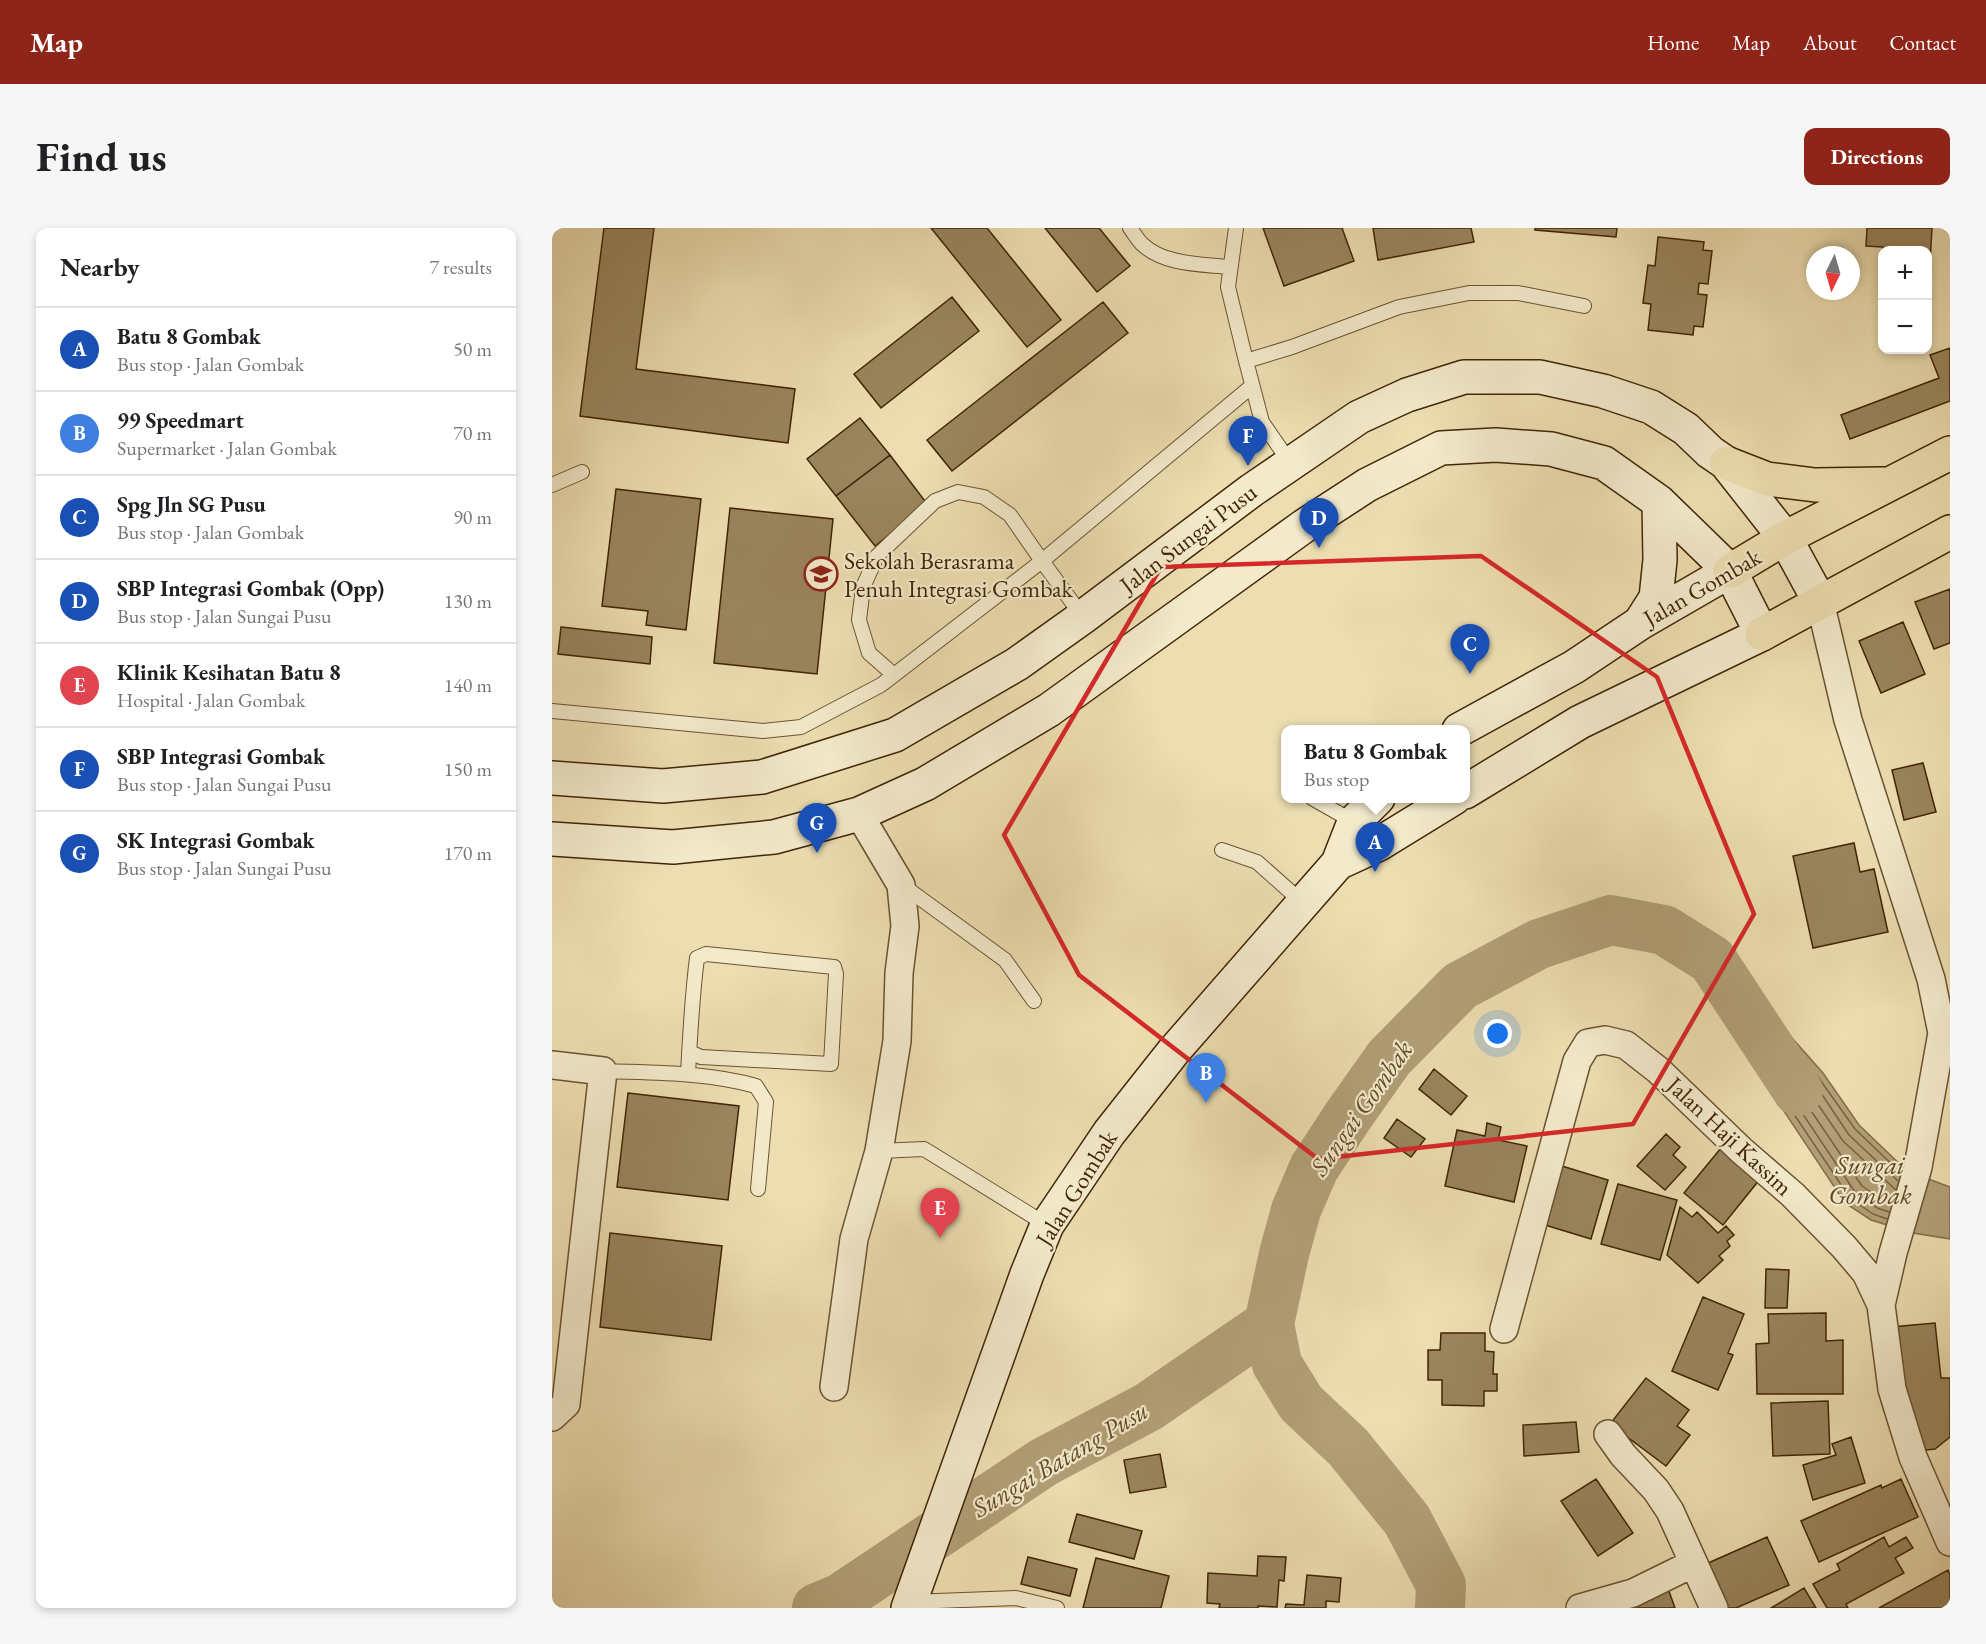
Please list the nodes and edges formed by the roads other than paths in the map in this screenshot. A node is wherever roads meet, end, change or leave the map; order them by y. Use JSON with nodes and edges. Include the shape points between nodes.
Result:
{"nodes":[{"id":1,"x":1130,"y":228,"type":"edge"},
{"id":2,"x":1236,"y":228,"type":"edge"},
{"id":3,"x":1229,"y":267,"type":"junction"},
{"id":4,"x":1584,"y":306,"type":"dead end"},
{"id":5,"x":1246,"y":361,"type":"junction"},
{"id":6,"x":1252,"y":386,"type":"junction"},
{"id":7,"x":1950,"y":453,"type":"edge"},
{"id":8,"x":1726,"y":463,"type":"junction"},
{"id":9,"x":1291,"y":464,"type":"junction"},
{"id":10,"x":582,"y":472,"type":"dead end"},
{"id":11,"x":1891,"y":484,"type":"junction"},
{"id":12,"x":552,"y":485,"type":"edge"},
{"id":13,"x":1659,"y":502,"type":"junction"},
{"id":14,"x":1950,"y":532,"type":"edge"},
{"id":15,"x":1785,"y":538,"type":"junction"},
{"id":16,"x":1042,"y":561,"type":"junction"},
{"id":17,"x":1730,"y":571,"type":"junction"},
{"id":18,"x":1820,"y":602,"type":"junction"},
{"id":19,"x":1083,"y":616,"type":"junction"},
{"id":20,"x":1640,"y":623,"type":"junction"},
{"id":21,"x":1762,"y":634,"type":"junction"},
{"id":22,"x":894,"y":675,"type":"junction"},
{"id":23,"x":552,"y":711,"type":"edge"},
{"id":24,"x":1466,"y":725,"type":"edge"},
{"id":25,"x":552,"y":778,"type":"edge"},
{"id":26,"x":1470,"y":789,"type":"edge"},
{"id":27,"x":1320,"y":803,"type":"edge"},
{"id":28,"x":1376,"y":803,"type":"edge"},
{"id":29,"x":1442,"y":803,"type":"edge"},
{"id":30,"x":860,"y":814,"type":"junction"},
{"id":31,"x":1367,"y":833,"type":"junction"},
{"id":32,"x":552,"y":840,"type":"edge"},
{"id":33,"x":1222,"y":850,"type":"dead end"},
{"id":34,"x":901,"y":885,"type":"junction"},
{"id":35,"x":1302,"y":902,"type":"junction"},
{"id":36,"x":1034,"y":1001,"type":"dead end"},
{"id":37,"x":690,"y":1052,"type":"junction"},
{"id":38,"x":552,"y":1065,"type":"edge"},
{"id":39,"x":603,"y":1071,"type":"junction"},
{"id":40,"x":688,"y":1074,"type":"junction"},
{"id":41,"x":879,"y":1151,"type":"junction"},
{"id":42,"x":758,"y":1189,"type":"dead end"},
{"id":43,"x":1047,"y":1225,"type":"junction"},
{"id":44,"x":1881,"y":1305,"type":"junction"},
{"id":45,"x":1504,"y":1329,"type":"dead end"},
{"id":46,"x":834,"y":1387,"type":"dead end"},
{"id":47,"x":552,"y":1417,"type":"edge"},
{"id":48,"x":1608,"y":1434,"type":"dead end"},
{"id":49,"x":1950,"y":1542,"type":"edge"},
{"id":50,"x":1692,"y":1564,"type":"junction"},
{"id":51,"x":912,"y":1598,"type":"edge"},
{"id":52,"x":1057,"y":1608,"type":"edge"},
{"id":53,"x":1580,"y":1608,"type":"edge"},
{"id":54,"x":1714,"y":1608,"type":"edge"}],
"edges":[{"from":1,"to":3,"type":"lane","via":[[1142,244],[1166,258]]},
{"from":2,"to":3,"type":"lane"},
{"from":3,"to":5,"type":"lane","via":[[1228,287]]},
{"from":4,"to":5,"type":"lane","via":[[1518,293],[1469,293],[1399,307]]},
{"from":5,"to":6,"type":"lane"},
{"from":6,"to":9,"type":"lane","via":[[1262,422]]},
{"from":6,"to":16,"type":"lane"},
{"from":7,"to":11,"type":"main road","name":"Jalan Gombak"},
{"from":8,"to":9,"type":"main road","name":"Jalan Sungai Pusu","via":[[1686,429],[1651,407],[1603,391],[1540,377],[1464,377],[1407,395],[1359,417]]},
{"from":8,"to":11,"type":"main road","via":[[1767,479],[1806,484]]},
{"from":8,"to":15,"type":"main road","name":"Jalan Sungai Pusu"},
{"from":9,"to":19,"type":"main road","name":"Jalan Sungai Pusu"},
{"from":10,"to":12,"type":"lane"},
{"from":11,"to":15,"type":"main road","name":"Jalan Gombak"},
{"from":13,"to":17,"type":"main road"},
{"from":13,"to":20,"type":"main road","via":[[1656,598]]},
{"from":13,"to":30,"type":"main road","via":[[1604,463],[1551,449],[1496,445],[1441,448],[1367,485],[1304,526],[1049,710],[925,784]]},
{"from":14,"to":18,"type":"main road"},
{"from":15,"to":17,"type":"main road","name":"Jalan Gombak"},
{"from":15,"to":18,"type":"main road","name":"Jalan Sungai Pusu"},
{"from":16,"to":19,"type":"lane"},
{"from":16,"to":22,"type":"lane"},
{"from":16,"to":22,"type":"lane","via":[[1010,514],[984,497],[958,492],[935,501],[877,556],[863,587],[859,620],[868,653]]},
{"from":17,"to":20,"type":"main road","name":"Jalan Gombak"},
{"from":17,"to":21,"type":"main road"},
{"from":18,"to":21,"type":"main road"},
{"from":18,"to":44,"type":"street","via":[[1848,720],[1931,979],[1942,1033],[1918,1167]]},
{"from":19,"to":25,"type":"main road","name":"Jalan Sungai Pusu","via":[[1017,664],[895,735],[762,777],[663,786]]},
{"from":20,"to":24,"type":"main road","name":"Jalan Gombak","via":[[1574,667]]},
{"from":21,"to":26,"type":"main road","via":[[1580,722]]},
{"from":22,"to":23,"type":"lane","via":[[801,728],[763,731]]},
{"from":27,"to":31,"type":"lane"},
{"from":28,"to":31,"type":"main road","name":"Jalan Gombak"},
{"from":29,"to":31,"type":"main road"},
{"from":30,"to":32,"type":"main road","via":[[774,837],[673,847]]},
{"from":30,"to":34,"type":"street"},
{"from":31,"to":35,"type":"main road","name":"Jalan Gombak"},
{"from":33,"to":35,"type":"lane","via":[[1257,862]]},
{"from":34,"to":36,"type":"lane","via":[[1005,960]]},
{"from":34,"to":41,"type":"street","via":[[905,926],[897,1041]]},
{"from":35,"to":43,"type":"main road","name":"Jalan Gombak","via":[[1109,1133]]},
{"from":37,"to":37,"type":"lane","via":[[701,1058],[831,1064],[834,967],[706,954],[697,958]]},
{"from":37,"to":40,"type":"lane"},
{"from":38,"to":39,"type":"street"},
{"from":39,"to":40,"type":"lane"},
{"from":39,"to":47,"type":"street","via":[[566,1404]]},
{"from":40,"to":42,"type":"lane","via":[[728,1078],[756,1086],[766,1102]]},
{"from":41,"to":43,"type":"lane","via":[[924,1149]]},
{"from":41,"to":46,"type":"street","via":[[854,1239]]},
{"from":43,"to":51,"type":"main road","name":"Jalan Gombak"},
{"from":44,"to":45,"type":"street","name":"Jalan Haji Kassim","via":[[1866,1273],[1793,1195],[1658,1070],[1626,1045],[1605,1040],[1588,1043],[1577,1060]]},
{"from":44,"to":49,"type":"street","name":"Jalan Haji Kassim","via":[[1892,1389],[1913,1457]]},
{"from":48,"to":50,"type":"street","via":[[1656,1490],[1674,1519]]},
{"from":50,"to":53,"type":"street","via":[[1633,1593]]},
{"from":50,"to":54,"type":"street"},
{"from":51,"to":52,"type":"lane","via":[[1016,1598]]}]}
